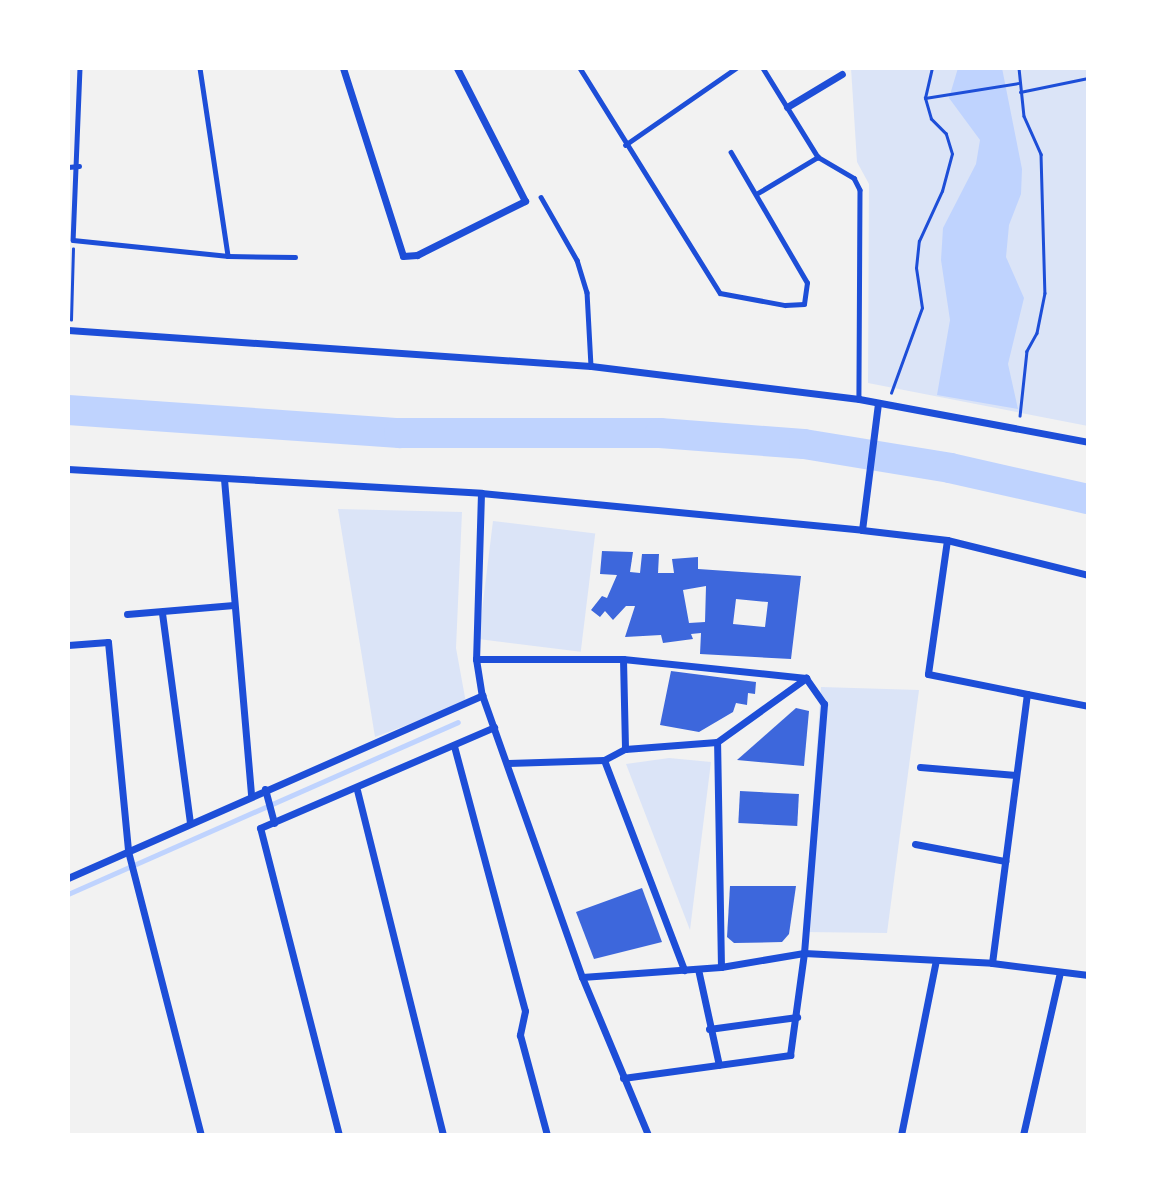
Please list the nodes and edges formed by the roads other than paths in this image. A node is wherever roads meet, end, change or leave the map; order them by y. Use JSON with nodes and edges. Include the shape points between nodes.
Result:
{"nodes":[{"id":1,"x":80,"y":68,"type":"edge"},
{"id":2,"x":200,"y":68,"type":"edge"},
{"id":3,"x":343,"y":68,"type":"edge"},
{"id":4,"x":457,"y":68,"type":"edge"},
{"id":5,"x":580,"y":68,"type":"edge"},
{"id":6,"x":736,"y":68,"type":"edge"},
{"id":7,"x":763,"y":68,"type":"edge"},
{"id":8,"x":842,"y":74,"type":"dead end"},
{"id":9,"x":787,"y":107,"type":"junction"},
{"id":10,"x":625,"y":145,"type":"junction"},
{"id":11,"x":731,"y":153,"type":"dead end"},
{"id":12,"x":818,"y":157,"type":"junction"},
{"id":13,"x":79,"y":166,"type":"junction"},
{"id":14,"x":68,"y":167,"type":"edge"},
{"id":15,"x":758,"y":193,"type":"junction"},
{"id":16,"x":541,"y":197,"type":"dead end"},
{"id":17,"x":228,"y":256,"type":"junction"},
{"id":18,"x":295,"y":257,"type":"dead end"},
{"id":19,"x":69,"y":330,"type":"edge"},
{"id":20,"x":591,"y":366,"type":"junction"},
{"id":21,"x":859,"y":399,"type":"junction"},
{"id":22,"x":878,"y":403,"type":"junction"},
{"id":23,"x":1088,"y":442,"type":"edge"},
{"id":24,"x":68,"y":469,"type":"edge"},
{"id":25,"x":224,"y":480,"type":"junction"},
{"id":26,"x":481,"y":492,"type":"junction"},
{"id":27,"x":862,"y":529,"type":"junction"},
{"id":28,"x":947,"y":540,"type":"junction"},
{"id":29,"x":1088,"y":575,"type":"edge"},
{"id":30,"x":234,"y":605,"type":"junction"},
{"id":31,"x":162,"y":613,"type":"junction"},
{"id":32,"x":127,"y":614,"type":"dead end"},
{"id":33,"x":68,"y":645,"type":"edge"},
{"id":34,"x":476,"y":659,"type":"junction"},
{"id":35,"x":623,"y":659,"type":"junction"},
{"id":36,"x":806,"y":678,"type":"junction"},
{"id":37,"x":1027,"y":694,"type":"junction"},
{"id":38,"x":482,"y":695,"type":"junction"},
{"id":39,"x":1088,"y":706,"type":"edge"},
{"id":40,"x":494,"y":727,"type":"junction"},
{"id":41,"x":717,"y":742,"type":"junction"},
{"id":42,"x":454,"y":746,"type":"junction"},
{"id":43,"x":625,"y":749,"type":"junction"},
{"id":44,"x":604,"y":760,"type":"junction"},
{"id":45,"x":508,"y":763,"type":"junction"},
{"id":46,"x":920,"y":767,"type":"dead end"},
{"id":47,"x":1016,"y":775,"type":"junction"},
{"id":48,"x":265,"y":789,"type":"junction"},
{"id":49,"x":357,"y":790,"type":"junction"},
{"id":50,"x":251,"y":796,"type":"junction"},
{"id":51,"x":190,"y":823,"type":"junction"},
{"id":52,"x":274,"y":823,"type":"junction"},
{"id":53,"x":915,"y":844,"type":"dead end"},
{"id":54,"x":128,"y":851,"type":"junction"},
{"id":55,"x":1004,"y":861,"type":"junction"},
{"id":56,"x":68,"y":878,"type":"edge"},
{"id":57,"x":804,"y":953,"type":"junction"},
{"id":58,"x":936,"y":960,"type":"junction"},
{"id":59,"x":992,"y":963,"type":"junction"},
{"id":60,"x":721,"y":967,"type":"junction"},
{"id":61,"x":698,"y":969,"type":"junction"},
{"id":62,"x":684,"y":970,"type":"junction"},
{"id":63,"x":1060,"y":972,"type":"junction"},
{"id":64,"x":1088,"y":975,"type":"edge"},
{"id":65,"x":582,"y":977,"type":"junction"},
{"id":66,"x":797,"y":1017,"type":"junction"},
{"id":67,"x":709,"y":1029,"type":"junction"},
{"id":68,"x":719,"y":1065,"type":"junction"},
{"id":69,"x":623,"y":1078,"type":"junction"},
{"id":70,"x":201,"y":1135,"type":"edge"},
{"id":71,"x":339,"y":1135,"type":"edge"},
{"id":72,"x":443,"y":1135,"type":"edge"},
{"id":73,"x":547,"y":1135,"type":"edge"},
{"id":74,"x":648,"y":1135,"type":"edge"},
{"id":75,"x":901,"y":1135,"type":"edge"},
{"id":76,"x":1023,"y":1135,"type":"edge"}],
"edges":[{"from":1,"to":13,"type":"lane"},
{"from":2,"to":17,"type":"lane"},
{"from":3,"to":4,"type":"street","via":[[403,256],[417,255],[525,201]]},
{"from":5,"to":10,"type":"lane"},
{"from":6,"to":10,"type":"lane"},
{"from":7,"to":9,"type":"lane"},
{"from":8,"to":9,"type":"street"},
{"from":9,"to":12,"type":"lane"},
{"from":10,"to":15,"type":"lane","via":[[720,293],[804,304],[807,284]]},
{"from":11,"to":15,"type":"lane"},
{"from":12,"to":15,"type":"lane"},
{"from":12,"to":21,"type":"lane","via":[[854,178],[860,190]]},
{"from":13,"to":14,"type":"lane"},
{"from":13,"to":17,"type":"lane","via":[[73,240]]},
{"from":16,"to":20,"type":"lane","via":[[577,260],[587,292]]},
{"from":17,"to":18,"type":"lane"},
{"from":19,"to":20,"type":"street"},
{"from":20,"to":21,"type":"street"},
{"from":21,"to":22,"type":"street"},
{"from":22,"to":23,"type":"street"},
{"from":22,"to":27,"type":"street"},
{"from":24,"to":25,"type":"street"},
{"from":25,"to":26,"type":"street"},
{"from":25,"to":30,"type":"street"},
{"from":26,"to":27,"type":"street"},
{"from":26,"to":34,"type":"street"},
{"from":27,"to":28,"type":"street"},
{"from":28,"to":29,"type":"street"},
{"from":28,"to":37,"type":"street","via":[[928,674]]},
{"from":30,"to":31,"type":"street"},
{"from":30,"to":50,"type":"street"},
{"from":31,"to":32,"type":"street"},
{"from":31,"to":51,"type":"street"},
{"from":33,"to":54,"type":"street","via":[[108,642]]},
{"from":34,"to":35,"type":"street"},
{"from":34,"to":38,"type":"street"},
{"from":35,"to":36,"type":"street"},
{"from":35,"to":43,"type":"street"},
{"from":36,"to":41,"type":"street"},
{"from":36,"to":57,"type":"street","via":[[824,704]]},
{"from":37,"to":39,"type":"street"},
{"from":37,"to":47,"type":"street"},
{"from":38,"to":40,"type":"street"},
{"from":38,"to":48,"type":"street"},
{"from":40,"to":42,"type":"street"},
{"from":40,"to":45,"type":"street"},
{"from":41,"to":43,"type":"street"},
{"from":41,"to":60,"type":"street"},
{"from":42,"to":49,"type":"street"},
{"from":42,"to":73,"type":"street","via":[[525,1011],[520,1035]]},
{"from":43,"to":44,"type":"street"},
{"from":44,"to":45,"type":"street"},
{"from":44,"to":62,"type":"street"},
{"from":45,"to":65,"type":"street"},
{"from":46,"to":47,"type":"street"},
{"from":47,"to":55,"type":"street"},
{"from":48,"to":50,"type":"street"},
{"from":48,"to":52,"type":"street"},
{"from":49,"to":52,"type":"street"},
{"from":49,"to":72,"type":"street"},
{"from":50,"to":51,"type":"street"},
{"from":51,"to":54,"type":"street"},
{"from":52,"to":71,"type":"street","via":[[260,828]]},
{"from":53,"to":55,"type":"street"},
{"from":54,"to":56,"type":"street"},
{"from":54,"to":70,"type":"street"},
{"from":55,"to":59,"type":"street"},
{"from":57,"to":58,"type":"street"},
{"from":57,"to":60,"type":"street"},
{"from":57,"to":66,"type":"street"},
{"from":58,"to":59,"type":"street"},
{"from":58,"to":75,"type":"street"},
{"from":59,"to":63,"type":"street"},
{"from":60,"to":61,"type":"street"},
{"from":61,"to":62,"type":"street"},
{"from":61,"to":67,"type":"street"},
{"from":62,"to":65,"type":"street"},
{"from":63,"to":64,"type":"street"},
{"from":63,"to":76,"type":"street"},
{"from":65,"to":69,"type":"street"},
{"from":66,"to":67,"type":"street"},
{"from":66,"to":68,"type":"street","via":[[790,1055]]},
{"from":67,"to":68,"type":"street"},
{"from":68,"to":69,"type":"street"},
{"from":69,"to":74,"type":"street"}]}
